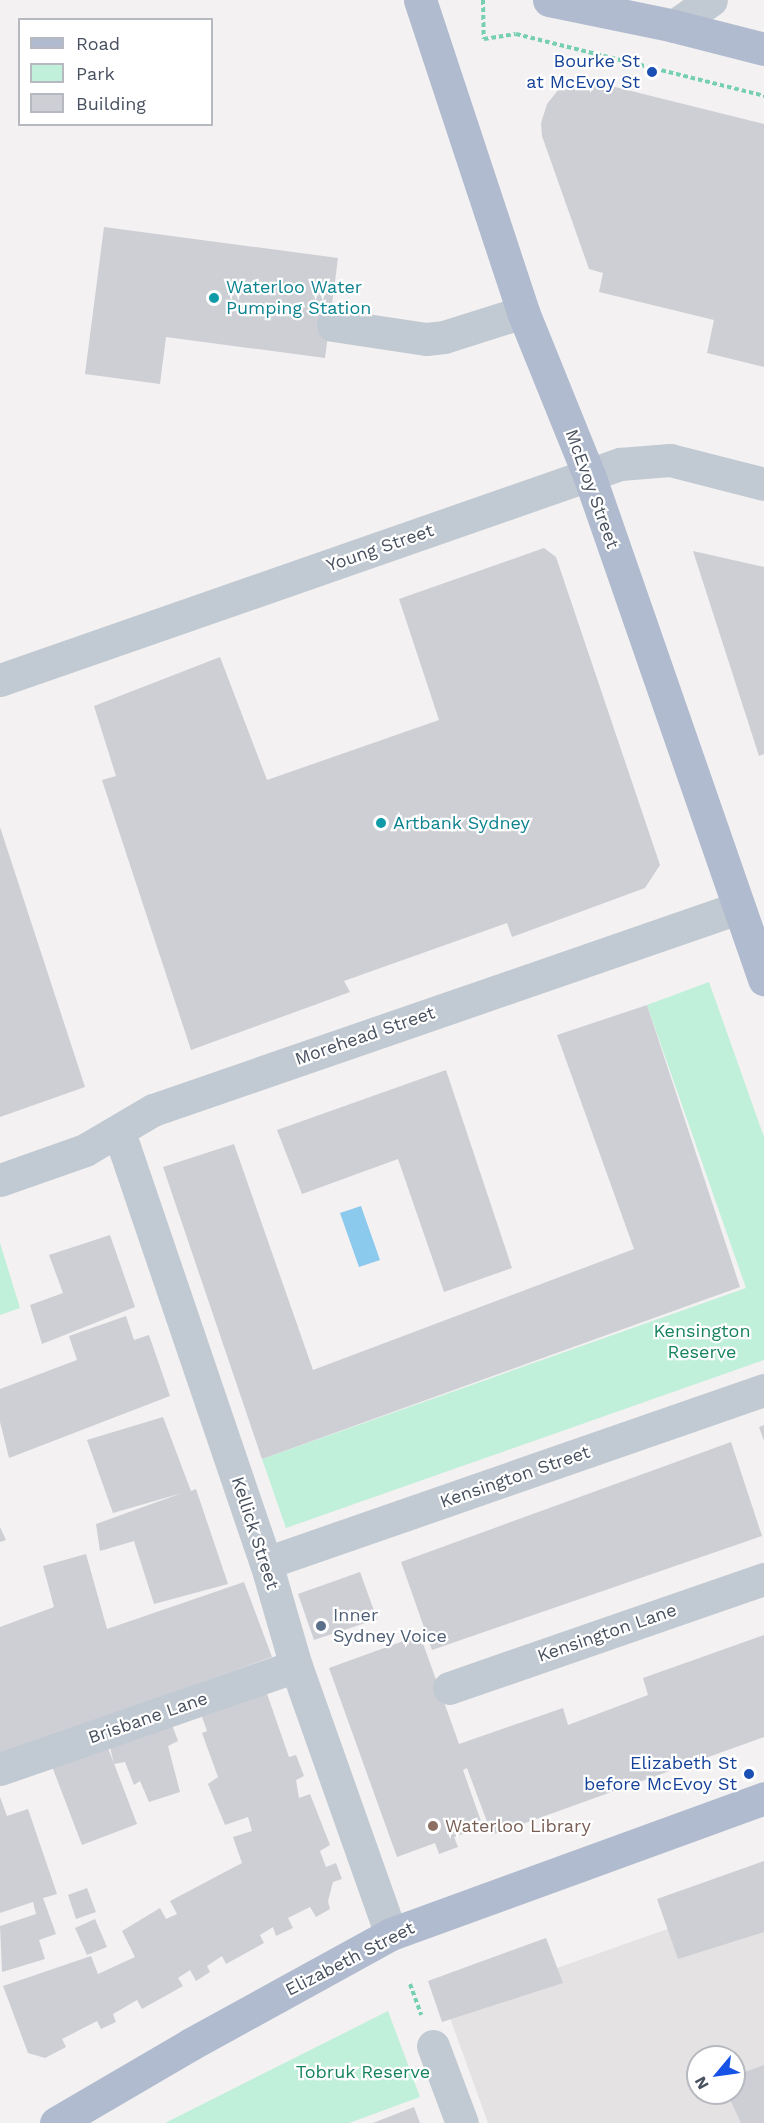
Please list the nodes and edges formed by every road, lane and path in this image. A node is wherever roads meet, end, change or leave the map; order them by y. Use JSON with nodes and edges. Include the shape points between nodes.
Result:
{"nodes":[{"id":1,"x":420,"y":0,"type":"edge"},
{"id":2,"x":483,"y":0,"type":"edge"},
{"id":3,"x":549,"y":0,"type":"edge"},
{"id":4,"x":711,"y":0,"type":"edge"},
{"id":5,"x":674,"y":26,"type":"junction"},
{"id":6,"x":764,"y":49,"type":"edge"},
{"id":7,"x":764,"y":96,"type":"edge"},
{"id":8,"x":522,"y":312,"type":"junction"},
{"id":9,"x":333,"y":325,"type":"dead end"},
{"id":10,"x":589,"y":476,"type":"junction"},
{"id":11,"x":764,"y":484,"type":"edge"},
{"id":12,"x":0,"y":680,"type":"edge"},
{"id":13,"x":738,"y":908,"type":"junction"},
{"id":14,"x":764,"y":979,"type":"edge"},
{"id":15,"x":119,"y":1132,"type":"junction"},
{"id":16,"x":0,"y":1180,"type":"edge"},
{"id":17,"x":764,"y":1390,"type":"edge"},
{"id":18,"x":266,"y":1563,"type":"junction"},
{"id":19,"x":764,"y":1579,"type":"edge"},
{"id":20,"x":296,"y":1666,"type":"junction"},
{"id":21,"x":449,"y":1688,"type":"dead end"},
{"id":22,"x":0,"y":1769,"type":"edge"},
{"id":23,"x":764,"y":1798,"type":"edge"},
{"id":24,"x":391,"y":1934,"type":"junction"},
{"id":25,"x":433,"y":2046,"type":"dead end"},
{"id":26,"x":56,"y":2123,"type":"edge"},
{"id":27,"x":462,"y":2123,"type":"edge"}],
"edges":[{"from":1,"to":8,"type":"main road","name":"McEvoy Street"},
{"from":2,"to":7,"type":"path","via":[[484,39],[516,34]]},
{"from":3,"to":5,"type":"main road"},
{"from":4,"to":5,"type":"street"},
{"from":5,"to":6,"type":"main road"},
{"from":8,"to":9,"type":"street","via":[[426,339]]},
{"from":8,"to":10,"type":"main road","name":"McEvoy Street"},
{"from":10,"to":11,"type":"street","name":"Young Street","via":[[620,464],[670,460]]},
{"from":10,"to":12,"type":"street","name":"Young Street"},
{"from":10,"to":13,"type":"main road","name":"McEvoy Street"},
{"from":13,"to":14,"type":"main road","name":"McEvoy Street"},
{"from":13,"to":15,"type":"street","name":"Morehead Street","via":[[153,1110]]},
{"from":15,"to":16,"type":"street","name":"Morehead Street","via":[[85,1150]]},
{"from":15,"to":18,"type":"street","name":"Kellick Street"},
{"from":17,"to":18,"type":"street","name":"Kensington Street"},
{"from":18,"to":20,"type":"street","name":"Kellick Street"},
{"from":19,"to":21,"type":"street","name":"Kensington Lane"},
{"from":20,"to":22,"type":"street","name":"Brisbane Lane"},
{"from":20,"to":24,"type":"street","name":"Kellick Street"},
{"from":23,"to":24,"type":"main road","name":"Elizabeth Street"},
{"from":24,"to":26,"type":"main road","name":"Elizabeth Street"},
{"from":25,"to":27,"type":"street"}]}
